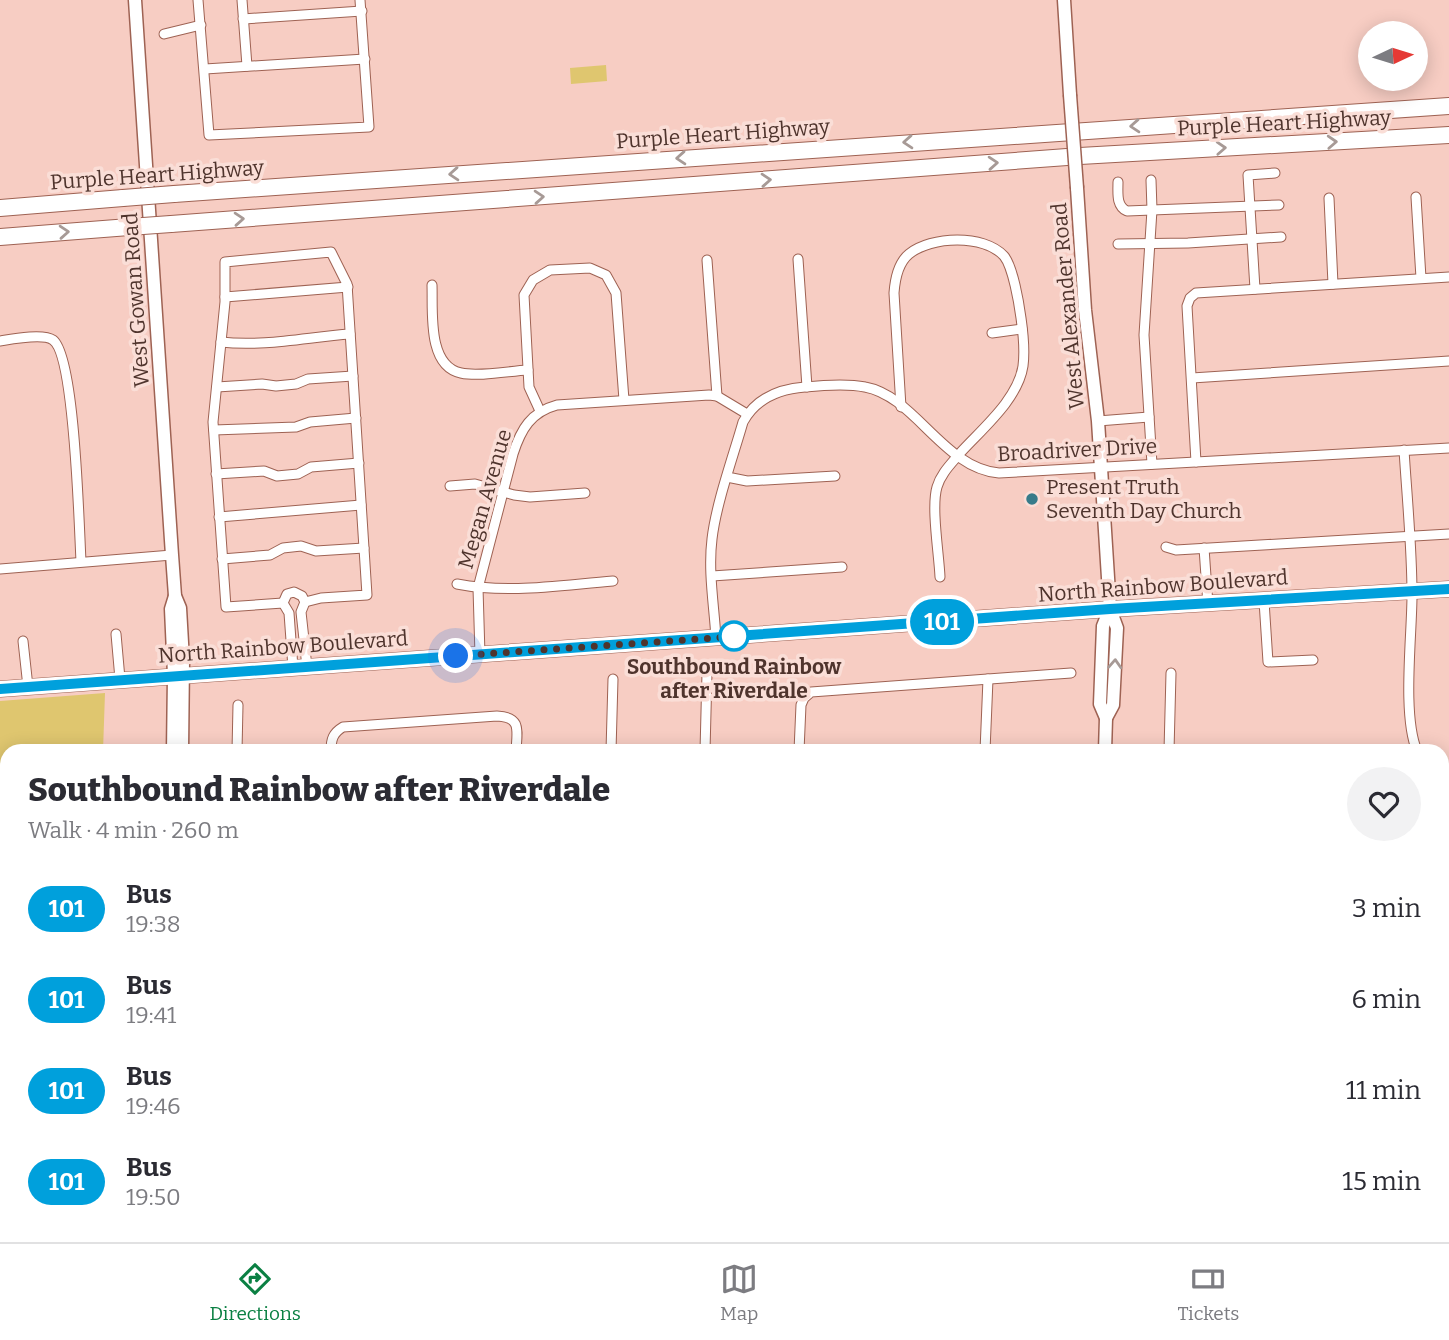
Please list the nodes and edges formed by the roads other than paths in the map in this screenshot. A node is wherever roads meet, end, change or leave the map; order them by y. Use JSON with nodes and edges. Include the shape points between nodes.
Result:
{"nodes":[{"id":1,"x":135,"y":0,"type":"edge"},
{"id":2,"x":198,"y":0,"type":"edge"},
{"id":3,"x":242,"y":0,"type":"edge"},
{"id":4,"x":360,"y":0,"type":"edge"},
{"id":5,"x":1064,"y":0,"type":"edge"},
{"id":6,"x":362,"y":11,"type":"junction"},
{"id":7,"x":243,"y":19,"type":"junction"},
{"id":8,"x":201,"y":25,"type":"junction"},
{"id":9,"x":164,"y":34,"type":"dead end"},
{"id":10,"x":365,"y":59,"type":"junction"},
{"id":11,"x":247,"y":66,"type":"junction"},
{"id":12,"x":205,"y":69,"type":"junction"},
{"id":13,"x":1449,"y":97,"type":"edge"},
{"id":14,"x":1449,"y":106,"type":"edge"},
{"id":15,"x":1349,"y":111,"type":"junction"},
{"id":16,"x":1449,"y":135,"type":"edge"},
{"id":17,"x":1275,"y":173,"type":"dead end"},
{"id":18,"x":1151,"y":180,"type":"dead end"},
{"id":19,"x":1118,"y":182,"type":"dead end"},
{"id":20,"x":1416,"y":197,"type":"dead end"},
{"id":21,"x":1329,"y":198,"type":"dead end"},
{"id":22,"x":1279,"y":205,"type":"dead end"},
{"id":23,"x":1249,"y":207,"type":"junction"},
{"id":24,"x":0,"y":208,"type":"edge"},
{"id":25,"x":1152,"y":210,"type":"junction"},
{"id":26,"x":0,"y":237,"type":"edge"},
{"id":27,"x":1281,"y":237,"type":"dead end"},
{"id":28,"x":1251,"y":240,"type":"junction"},
{"id":29,"x":1118,"y":244,"type":"dead end"},
{"id":30,"x":1149,"y":244,"type":"junction"},
{"id":31,"x":798,"y":259,"type":"dead end"},
{"id":32,"x":707,"y":260,"type":"dead end"},
{"id":33,"x":1449,"y":277,"type":"edge"},
{"id":34,"x":1421,"y":278,"type":"junction"},
{"id":35,"x":1333,"y":284,"type":"junction"},
{"id":36,"x":432,"y":285,"type":"dead end"},
{"id":37,"x":348,"y":287,"type":"junction"},
{"id":38,"x":1255,"y":289,"type":"junction"},
{"id":39,"x":225,"y":297,"type":"junction"},
{"id":40,"x":1022,"y":330,"type":"junction"},
{"id":41,"x":992,"y":333,"type":"dead end"},
{"id":42,"x":350,"y":334,"type":"junction"},
{"id":43,"x":0,"y":341,"type":"edge"},
{"id":44,"x":221,"y":342,"type":"junction"},
{"id":45,"x":1449,"y":362,"type":"edge"},
{"id":46,"x":528,"y":370,"type":"junction"},
{"id":47,"x":353,"y":376,"type":"junction"},
{"id":48,"x":1192,"y":378,"type":"junction"},
{"id":49,"x":217,"y":387,"type":"junction"},
{"id":50,"x":807,"y":387,"type":"junction"},
{"id":51,"x":717,"y":396,"type":"junction"},
{"id":52,"x":624,"y":400,"type":"junction"},
{"id":53,"x":901,"y":407,"type":"junction"},
{"id":54,"x":540,"y":411,"type":"junction"},
{"id":55,"x":747,"y":414,"type":"junction"},
{"id":56,"x":1149,"y":417,"type":"junction"},
{"id":57,"x":356,"y":418,"type":"junction"},
{"id":58,"x":1098,"y":421,"type":"junction"},
{"id":59,"x":214,"y":430,"type":"junction"},
{"id":60,"x":1449,"y":448,"type":"edge"},
{"id":61,"x":1404,"y":450,"type":"junction"},
{"id":62,"x":957,"y":456,"type":"junction"},
{"id":63,"x":1196,"y":462,"type":"junction"},
{"id":64,"x":359,"y":463,"type":"junction"},
{"id":65,"x":1152,"y":464,"type":"junction"},
{"id":66,"x":1101,"y":467,"type":"junction"},
{"id":67,"x":216,"y":474,"type":"junction"},
{"id":68,"x":727,"y":477,"type":"junction"},
{"id":69,"x":835,"y":477,"type":"dead end"},
{"id":70,"x":450,"y":486,"type":"dead end"},
{"id":71,"x":503,"y":492,"type":"junction"},
{"id":72,"x":585,"y":493,"type":"dead end"},
{"id":73,"x":361,"y":505,"type":"junction"},
{"id":74,"x":219,"y":517,"type":"junction"},
{"id":75,"x":1449,"y":534,"type":"edge"},
{"id":76,"x":1409,"y":536,"type":"junction"},
{"id":77,"x":1166,"y":547,"type":"dead end"},
{"id":78,"x":364,"y":548,"type":"junction"},
{"id":79,"x":1204,"y":548,"type":"junction"},
{"id":80,"x":172,"y":555,"type":"junction"},
{"id":81,"x":222,"y":559,"type":"junction"},
{"id":82,"x":81,"y":561,"type":"junction"},
{"id":83,"x":842,"y":567,"type":"dead end"},
{"id":84,"x":0,"y":569,"type":"edge"},
{"id":85,"x":712,"y":576,"type":"junction"},
{"id":86,"x":940,"y":577,"type":"dead end"},
{"id":87,"x":613,"y":581,"type":"dead end"},
{"id":88,"x":457,"y":584,"type":"dead end"},
{"id":89,"x":478,"y":588,"type":"junction"},
{"id":90,"x":1449,"y":589,"type":"edge"},
{"id":91,"x":1412,"y":592,"type":"junction"},
{"id":92,"x":1264,"y":601,"type":"junction"},
{"id":93,"x":305,"y":602,"type":"junction"},
{"id":94,"x":283,"y":603,"type":"junction"},
{"id":95,"x":1208,"y":605,"type":"junction"},
{"id":96,"x":1110,"y":609,"type":"junction"},
{"id":97,"x":116,"y":634,"type":"dead end"},
{"id":98,"x":716,"y":638,"type":"junction"},
{"id":99,"x":23,"y":641,"type":"dead end"},
{"id":100,"x":480,"y":655,"type":"junction"},
{"id":101,"x":1313,"y":660,"type":"dead end"},
{"id":102,"x":300,"y":667,"type":"junction"},
{"id":103,"x":707,"y":673,"type":"dead end"},
{"id":104,"x":1072,"y":673,"type":"dead end"},
{"id":105,"x":1171,"y":673,"type":"dead end"},
{"id":106,"x":179,"y":675,"type":"junction"},
{"id":107,"x":120,"y":679,"type":"junction"},
{"id":108,"x":613,"y":679,"type":"dead end"},
{"id":109,"x":988,"y":679,"type":"junction"},
{"id":110,"x":28,"y":687,"type":"junction"},
{"id":111,"x":0,"y":689,"type":"edge"},
{"id":112,"x":238,"y":705,"type":"dead end"},
{"id":113,"x":174,"y":744,"type":"edge"},
{"id":114,"x":182,"y":744,"type":"edge"},
{"id":115,"x":237,"y":744,"type":"edge"},
{"id":116,"x":331,"y":744,"type":"edge"},
{"id":117,"x":516,"y":744,"type":"edge"},
{"id":118,"x":611,"y":744,"type":"edge"},
{"id":119,"x":705,"y":744,"type":"edge"},
{"id":120,"x":799,"y":744,"type":"edge"},
{"id":121,"x":985,"y":744,"type":"edge"},
{"id":122,"x":1105,"y":744,"type":"edge"},
{"id":123,"x":1169,"y":744,"type":"edge"},
{"id":124,"x":1414,"y":744,"type":"edge"}],
"edges":[{"from":1,"to":80,"type":"street","name":"West Gowan Road"},
{"from":2,"to":8,"type":"street"},
{"from":3,"to":7,"type":"street"},
{"from":4,"to":6,"type":"street"},
{"from":5,"to":58,"type":"street","name":"West Alexander Road","bridge":true,"via":[[1085,310]]},
{"from":6,"to":7,"type":"street"},
{"from":6,"to":10,"type":"street"},
{"from":7,"to":11,"type":"street"},
{"from":8,"to":9,"type":"street"},
{"from":8,"to":12,"type":"street"},
{"from":10,"to":11,"type":"street"},
{"from":10,"to":12,"type":"street","via":[[369,127],[209,135]]},
{"from":11,"to":12,"type":"street"},
{"from":13,"to":15,"type":"highway","via":[[1381,101]]},
{"from":14,"to":15,"type":"highway","name":"Purple Heart Highway"},
{"from":15,"to":24,"type":"highway","name":"Purple Heart Highway","one_way":true,"bridge":true},
{"from":26,"to":16,"type":"highway","name":"Purple Heart Highway","one_way":true,"bridge":true,"via":[[1073,157]]},
{"from":17,"to":23,"type":"street","via":[[1248,175]]},
{"from":18,"to":25,"type":"street"},
{"from":19,"to":25,"type":"street","via":[[1122,209]]},
{"from":20,"to":34,"type":"street"},
{"from":21,"to":35,"type":"street"},
{"from":22,"to":23,"type":"street"},
{"from":23,"to":25,"type":"street"},
{"from":23,"to":28,"type":"street"},
{"from":25,"to":30,"type":"street"},
{"from":27,"to":28,"type":"street"},
{"from":28,"to":30,"type":"street"},
{"from":28,"to":38,"type":"street"},
{"from":29,"to":30,"type":"street"},
{"from":30,"to":56,"type":"street","via":[[1144,335]]},
{"from":31,"to":50,"type":"street"},
{"from":32,"to":51,"type":"street"},
{"from":33,"to":34,"type":"street"},
{"from":34,"to":35,"type":"street"},
{"from":35,"to":38,"type":"street"},
{"from":36,"to":46,"type":"street","via":[[438,353],[450,368],[465,374]]},
{"from":37,"to":39,"type":"street"},
{"from":37,"to":39,"type":"street","via":[[331,252],[225,262]]},
{"from":37,"to":42,"type":"street"},
{"from":38,"to":48,"type":"street","via":[[1200,292],[1190,298]]},
{"from":39,"to":44,"type":"street"},
{"from":40,"to":41,"type":"street"},
{"from":40,"to":53,"type":"street","via":[[1009,265],[993,247],[967,240],[937,242],[907,256],[895,278],[894,293]]},
{"from":40,"to":62,"type":"street","via":[[1019,380]]},
{"from":42,"to":44,"type":"street"},
{"from":42,"to":47,"type":"street"},
{"from":43,"to":82,"type":"street","via":[[46,336],[61,350],[69,386]]},
{"from":44,"to":49,"type":"street"},
{"from":45,"to":48,"type":"street"},
{"from":46,"to":52,"type":"street","via":[[524,295],[533,280],[550,270],[590,268],[606,275],[616,293]]},
{"from":46,"to":54,"type":"street","via":[[529,387]]},
{"from":47,"to":49,"type":"street","via":[[276,386]]},
{"from":47,"to":57,"type":"street"},
{"from":48,"to":63,"type":"street"},
{"from":49,"to":59,"type":"street"},
{"from":50,"to":53,"type":"street","name":"Broadriver Drive","via":[[866,387]]},
{"from":50,"to":55,"type":"street","name":"Broadriver Drive","via":[[785,388]]},
{"from":51,"to":52,"type":"street"},
{"from":51,"to":55,"type":"street"},
{"from":52,"to":54,"type":"street","via":[[557,405]]},
{"from":53,"to":62,"type":"street","name":"Broadriver Drive"},
{"from":54,"to":71,"type":"street","name":"Megan Avenue","via":[[520,434]]},
{"from":55,"to":68,"type":"street"},
{"from":56,"to":58,"type":"street"},
{"from":56,"to":65,"type":"street"},
{"from":57,"to":59,"type":"street","via":[[296,427]]},
{"from":57,"to":64,"type":"street"},
{"from":58,"to":66,"type":"street","name":"West Alexander Road"},
{"from":59,"to":67,"type":"street"},
{"from":60,"to":61,"type":"street","name":"Broadriver Drive"},
{"from":61,"to":63,"type":"street","name":"Broadriver Drive"},
{"from":61,"to":76,"type":"street"},
{"from":62,"to":66,"type":"street","name":"Broadriver Drive","via":[[980,471],[999,473]]},
{"from":62,"to":86,"type":"street","via":[[936,489]]},
{"from":63,"to":65,"type":"street","name":"Broadriver Drive"},
{"from":64,"to":67,"type":"street","via":[[311,467],[277,476],[264,471]]},
{"from":64,"to":73,"type":"street"},
{"from":65,"to":66,"type":"street","name":"Broadriver Drive"},
{"from":66,"to":96,"type":"street","name":"West Alexander Road"},
{"from":67,"to":74,"type":"street"},
{"from":68,"to":69,"type":"street","via":[[747,481]]},
{"from":68,"to":85,"type":"street","via":[[712,535]]},
{"from":70,"to":71,"type":"street","via":[[475,484]]},
{"from":71,"to":72,"type":"street","via":[[530,496]]},
{"from":71,"to":89,"type":"street","name":"Megan Avenue"},
{"from":73,"to":74,"type":"street"},
{"from":73,"to":78,"type":"street"},
{"from":74,"to":81,"type":"street"},
{"from":75,"to":76,"type":"street"},
{"from":76,"to":79,"type":"street"},
{"from":76,"to":91,"type":"street"},
{"from":77,"to":79,"type":"street"},
{"from":78,"to":81,"type":"street","via":[[316,551],[301,546],[270,555]]},
{"from":78,"to":93,"type":"street","via":[[367,595]]},
{"from":79,"to":95,"type":"street"},
{"from":80,"to":82,"type":"street"},
{"from":80,"to":106,"type":"street","name":"West Gowan Road","via":[[180,608]]},
{"from":81,"to":94,"type":"street","via":[[226,607]]},
{"from":82,"to":84,"type":"street"},
{"from":83,"to":85,"type":"street"},
{"from":85,"to":98,"type":"street"},
{"from":87,"to":89,"type":"street"},
{"from":88,"to":89,"type":"street"},
{"from":89,"to":100,"type":"street","name":"Megan Avenue"},
{"from":90,"to":91,"type":"main road","name":"North Rainbow Boulevard"},
{"from":91,"to":92,"type":"main road","name":"North Rainbow Boulevard"},
{"from":91,"to":124,"type":"street","via":[[1410,713]]},
{"from":92,"to":95,"type":"main road","name":"North Rainbow Boulevard"},
{"from":92,"to":101,"type":"street","via":[[1268,662]]},
{"from":93,"to":94,"type":"street","via":[[294,592],[285,596]]},
{"from":93,"to":102,"type":"street"},
{"from":94,"to":102,"type":"street"},
{"from":95,"to":96,"type":"main road","name":"North Rainbow Boulevard"},
{"from":96,"to":98,"type":"main road","name":"North Rainbow Boulevard"},
{"from":96,"to":122,"type":"street","name":"West Alexander Road","via":[[1117,624],[1113,705],[1106,718]]},
{"from":97,"to":107,"type":"street"},
{"from":98,"to":100,"type":"main road","name":"North Rainbow Boulevard"},
{"from":99,"to":110,"type":"street"},
{"from":100,"to":102,"type":"main road","name":"North Rainbow Boulevard"},
{"from":102,"to":106,"type":"main road","name":"North Rainbow Boulevard"},
{"from":103,"to":119,"type":"street"},
{"from":104,"to":109,"type":"street"},
{"from":105,"to":123,"type":"street"},
{"from":106,"to":107,"type":"main road","name":"North Rainbow Boulevard"},
{"from":106,"to":113,"type":"street","name":"West Gowan Road"},
{"from":106,"to":114,"type":"street","name":"West Gowan Road"},
{"from":107,"to":110,"type":"main road","name":"North Rainbow Boulevard"},
{"from":108,"to":118,"type":"street"},
{"from":109,"to":120,"type":"street","via":[[811,692],[801,705]]},
{"from":109,"to":121,"type":"street"},
{"from":110,"to":111,"type":"main road","name":"North Rainbow Boulevard"},
{"from":112,"to":115,"type":"street"},
{"from":116,"to":117,"type":"street","via":[[335,732],[343,727],[497,716],[513,720]]}]}
